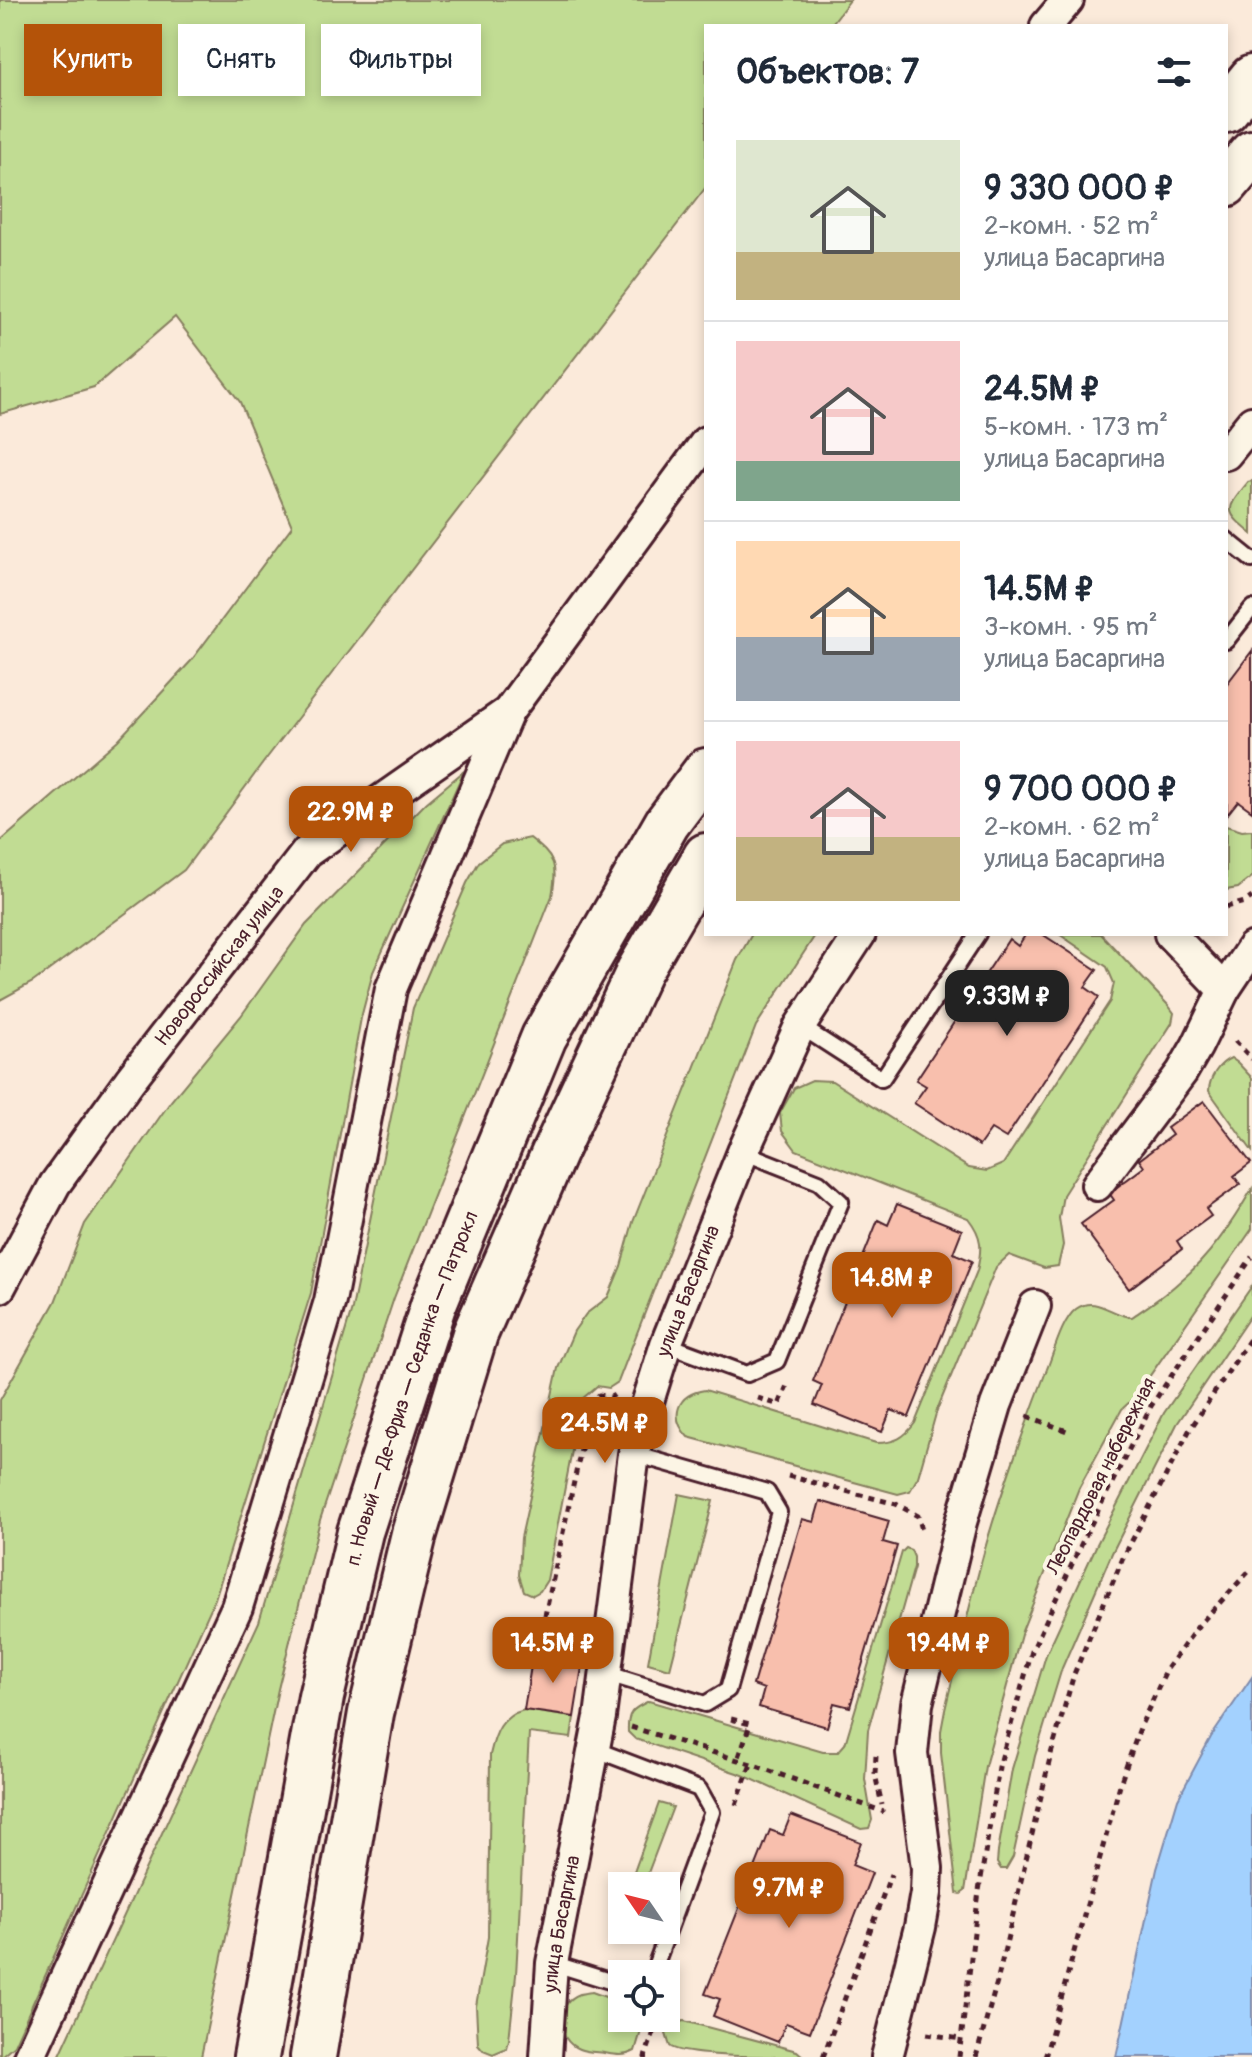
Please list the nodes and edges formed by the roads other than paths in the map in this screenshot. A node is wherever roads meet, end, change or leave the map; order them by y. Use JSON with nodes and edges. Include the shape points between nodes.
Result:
{"nodes":[{"id":1,"x":1068,"y":0,"type":"edge"},
{"id":2,"x":1048,"y":24,"type":"edge"},
{"id":3,"x":1252,"y":78,"type":"edge"},
{"id":4,"x":1228,"y":108,"type":"edge"},
{"id":5,"x":1252,"y":153,"type":"edge"},
{"id":6,"x":1228,"y":182,"type":"edge"},
{"id":7,"x":704,"y":445,"type":"edge"},
{"id":8,"x":1228,"y":541,"type":"edge"},
{"id":9,"x":1252,"y":560,"type":"edge"},
{"id":10,"x":1252,"y":608,"type":"edge"},
{"id":11,"x":1228,"y":638,"type":"edge"},
{"id":12,"x":508,"y":712,"type":"junction"},
{"id":13,"x":704,"y":774,"type":"edge"},
{"id":14,"x":704,"y":859,"type":"edge"},
{"id":15,"x":859,"y":936,"type":"edge"},
{"id":16,"x":977,"y":936,"type":"edge"},
{"id":17,"x":1172,"y":936,"type":"edge"},
{"id":18,"x":1252,"y":948,"type":"edge"},
{"id":19,"x":1224,"y":990,"type":"junction"},
{"id":20,"x":800,"y":1026,"type":"junction"},
{"id":21,"x":743,"y":1152,"type":"junction"},
{"id":22,"x":1097,"y":1185,"type":"dead end"},
{"id":23,"x":0,"y":1287,"type":"edge"},
{"id":24,"x":1035,"y":1306,"type":"dead end"},
{"id":25,"x":666,"y":1344,"type":"junction"},
{"id":26,"x":634,"y":1454,"type":"junction"},
{"id":27,"x":605,"y":1673,"type":"junction"},
{"id":28,"x":594,"y":1749,"type":"junction"},
{"id":29,"x":657,"y":1960,"type":"edge"},
{"id":30,"x":552,"y":1963,"type":"junction"},
{"id":31,"x":608,"y":1981,"type":"edge"},
{"id":32,"x":29,"y":2057,"type":"edge"},
{"id":33,"x":256,"y":2057,"type":"edge"},
{"id":34,"x":313,"y":2057,"type":"edge"},
{"id":35,"x":546,"y":2057,"type":"edge"},
{"id":36,"x":887,"y":2057,"type":"edge"}],
"edges":[{"from":1,"to":2,"type":"street"},
{"from":3,"to":4,"type":"highway"},
{"from":5,"to":6,"type":"highway"},
{"from":7,"to":12,"type":"street","name":"Новороссийская улица"},
{"from":8,"to":9,"type":"lane"},
{"from":10,"to":11,"type":"lane"},
{"from":12,"to":23,"type":"street","name":"Новороссийская улица","via":[[307,852],[55,1184]]},
{"from":12,"to":32,"type":"street","via":[[391,989],[330,1301],[237,1607]]},
{"from":13,"to":33,"type":"highway","name":"п. Новый — Де-Фриз — Седанка — Патрокл","via":[[667,823],[544,1037],[433,1306],[357,1547],[321,1697]]},
{"from":14,"to":34,"type":"highway","name":"п. Новый — Де-Фриз — Седанка — Патрокл","via":[[639,971],[475,1334],[414,1534],[371,1713]]},
{"from":15,"to":20,"type":"street","name":"улица Басаргина"},
{"from":16,"to":20,"type":"lane","via":[[882,1079]]},
{"from":17,"to":19,"type":"street"},
{"from":18,"to":19,"type":"street"},
{"from":19,"to":22,"type":"street","via":[[1182,1072]]},
{"from":20,"to":21,"type":"street","name":"улица Басаргина"},
{"from":21,"to":25,"type":"street","name":"улица Басаргина"},
{"from":21,"to":25,"type":"lane","via":[[819,1182],[841,1202],[777,1361],[747,1374]]},
{"from":24,"to":36,"type":"street","via":[[996,1405],[961,1522],[917,1704],[912,1753],[926,1893]]},
{"from":25,"to":26,"type":"street","name":"улица Басаргина"},
{"from":26,"to":27,"type":"street","name":"улица Басаргина"},
{"from":26,"to":27,"type":"lane","via":[[767,1492],[779,1512],[728,1690],[705,1704]]},
{"from":27,"to":28,"type":"street","name":"улица Басаргина"},
{"from":28,"to":29,"type":"lane","via":[[699,1789],[712,1812]]},
{"from":28,"to":30,"type":"street","name":"улица Басаргина"},
{"from":30,"to":31,"type":"lane"},
{"from":30,"to":35,"type":"street","name":"улица Басаргина"}]}
